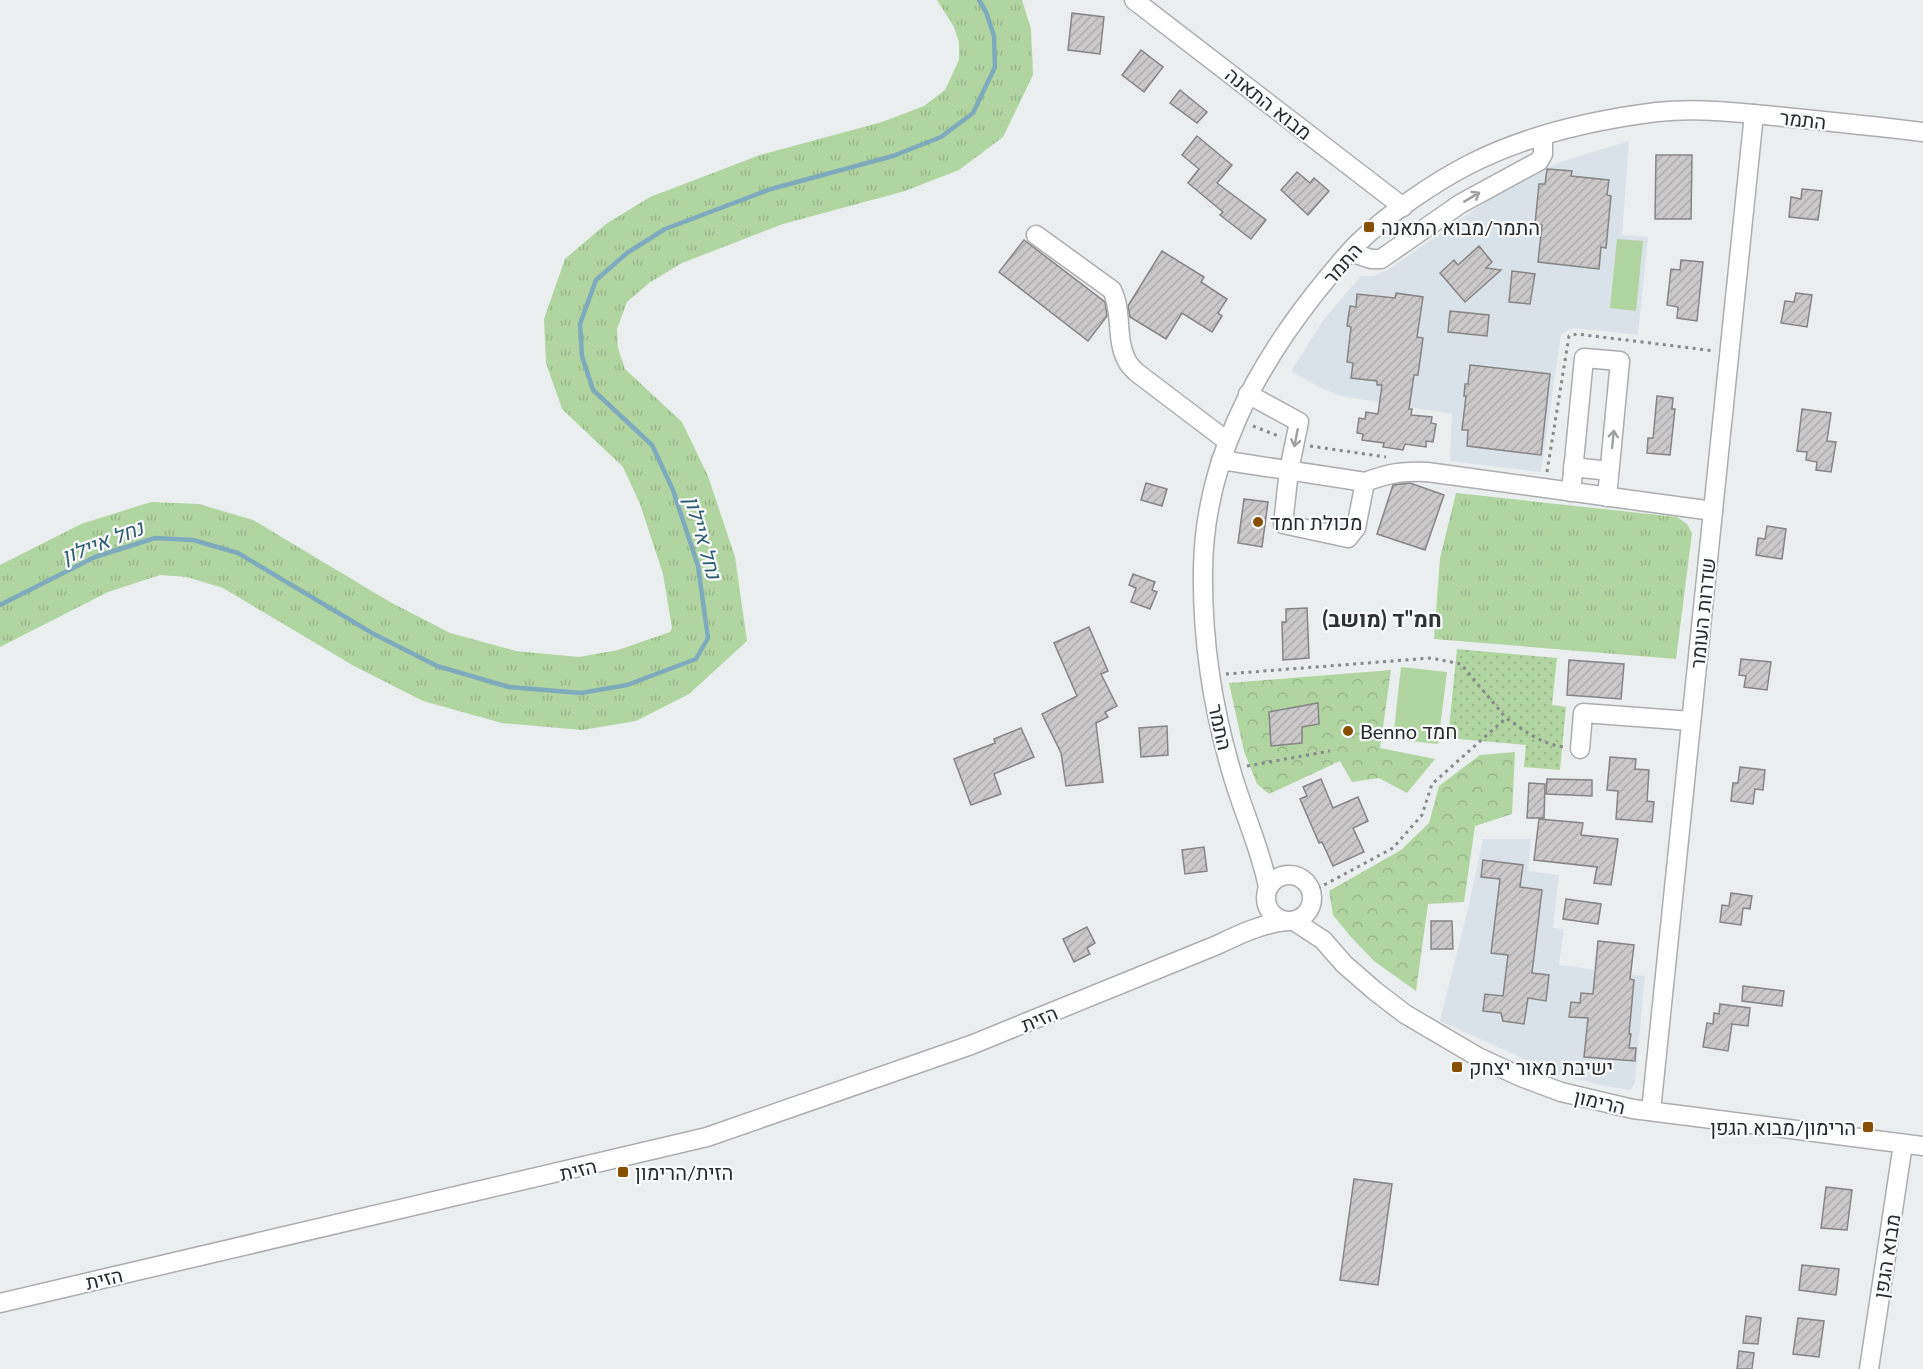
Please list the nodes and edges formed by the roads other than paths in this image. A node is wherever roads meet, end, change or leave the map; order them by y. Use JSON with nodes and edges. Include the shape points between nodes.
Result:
{"nodes":[{"id":1,"x":1134,"y":0,"type":"edge"},
{"id":2,"x":1754,"y":114,"type":"junction"},
{"id":3,"x":1923,"y":132,"type":"edge"},
{"id":4,"x":1544,"y":136,"type":"junction"},
{"id":5,"x":1403,"y":207,"type":"junction"},
{"id":6,"x":1036,"y":235,"type":"dead end"},
{"id":7,"x":1350,"y":252,"type":"junction"},
{"id":8,"x":1248,"y":394,"type":"junction"},
{"id":9,"x":1227,"y":441,"type":"junction"},
{"id":10,"x":1221,"y":460,"type":"junction"},
{"id":11,"x":1574,"y":467,"type":"junction"},
{"id":12,"x":1289,"y":470,"type":"junction"},
{"id":13,"x":1610,"y":471,"type":"junction"},
{"id":14,"x":1365,"y":482,"type":"junction"},
{"id":15,"x":1571,"y":492,"type":"junction"},
{"id":16,"x":1607,"y":497,"type":"junction"},
{"id":17,"x":1713,"y":512,"type":"junction"},
{"id":18,"x":1691,"y":721,"type":"junction"},
{"id":19,"x":1580,"y":749,"type":"road end"},
{"id":20,"x":1257,"y":842,"type":"junction"},
{"id":21,"x":1299,"y":877,"type":"junction"},
{"id":22,"x":1267,"y":891,"type":"junction"},
{"id":23,"x":1311,"y":900,"type":"junction"},
{"id":24,"x":1290,"y":921,"type":"junction"},
{"id":25,"x":1238,"y":935,"type":"junction"},
{"id":26,"x":1323,"y":940,"type":"junction"},
{"id":27,"x":1651,"y":1111,"type":"junction"},
{"id":28,"x":1903,"y":1144,"type":"junction"},
{"id":29,"x":1923,"y":1146,"type":"edge"},
{"id":30,"x":0,"y":1303,"type":"edge"},
{"id":31,"x":1869,"y":1369,"type":"edge"}],
"edges":[{"from":1,"to":5,"type":"street","name":"מבוא התאנה"},
{"from":2,"to":3,"type":"street","name":"התמר"},
{"from":2,"to":4,"type":"street","name":"התמר","via":[[1708,110],[1660,112],[1613,118]]},
{"from":2,"to":17,"type":"street","name":"שדרות העומר"},
{"from":4,"to":5,"type":"street","name":"התמר","via":[[1470,164]]},
{"from":7,"to":4,"type":"street","one_way":true,"via":[[1381,259],[1460,204],[1539,161],[1544,153]]},
{"from":5,"to":7,"type":"street","name":"התמר"},
{"from":6,"to":9,"type":"street","via":[[1112,290],[1118,301],[1122,348],[1136,372]]},
{"from":7,"to":8,"type":"street","name":"התמר","via":[[1292,323]]},
{"from":8,"to":9,"type":"street","name":"התמר"},
{"from":8,"to":12,"type":"street","one_way":true,"via":[[1299,422]]},
{"from":9,"to":10,"type":"street","name":"התמר"},
{"from":10,"to":12,"type":"street"},
{"from":10,"to":20,"type":"street","name":"התמר","via":[[1205,527],[1203,571],[1210,676],[1230,769]]},
{"from":11,"to":13,"type":"street"},
{"from":13,"to":11,"type":"street","one_way":true,"via":[[1620,361],[1584,358]]},
{"from":11,"to":15,"type":"street"},
{"from":12,"to":14,"type":"street"},
{"from":12,"to":14,"type":"street","via":[[1283,524],[1348,538],[1356,528]]},
{"from":13,"to":16,"type":"street"},
{"from":14,"to":15,"type":"street","via":[[1388,473],[1427,472]]},
{"from":15,"to":16,"type":"street"},
{"from":16,"to":17,"type":"street"},
{"from":17,"to":18,"type":"street","name":"שדרות העומר"},
{"from":18,"to":19,"type":"street","via":[[1583,713]]},
{"from":18,"to":27,"type":"street","name":"שדרות העומר"},
{"from":20,"to":21,"type":"street","name":"התמר"},
{"from":20,"to":22,"type":"street","name":"התמר"},
{"from":21,"to":22,"type":"street","via":[[1280,876]]},
{"from":21,"to":23,"type":"street","via":[[1308,885]]},
{"from":22,"to":24,"type":"street","via":[[1268,909],[1279,919]]},
{"from":22,"to":25,"type":"street","name":"הזית"},
{"from":23,"to":24,"type":"street","via":[[1301,918]]},
{"from":23,"to":26,"type":"street","name":"הרימון"},
{"from":24,"to":25,"type":"street","name":"הזית"},
{"from":24,"to":26,"type":"street","name":"הרימון"},
{"from":25,"to":30,"type":"street","name":"הזית","via":[[971,1046],[707,1137]]},
{"from":26,"to":27,"type":"street","name":"הרימון","via":[[1344,964],[1405,1014],[1478,1057],[1561,1092]]},
{"from":27,"to":28,"type":"street","name":"הרימון"},
{"from":28,"to":29,"type":"street","name":"הרימון"},
{"from":28,"to":31,"type":"street","name":"מבוא הגפן"}]}
